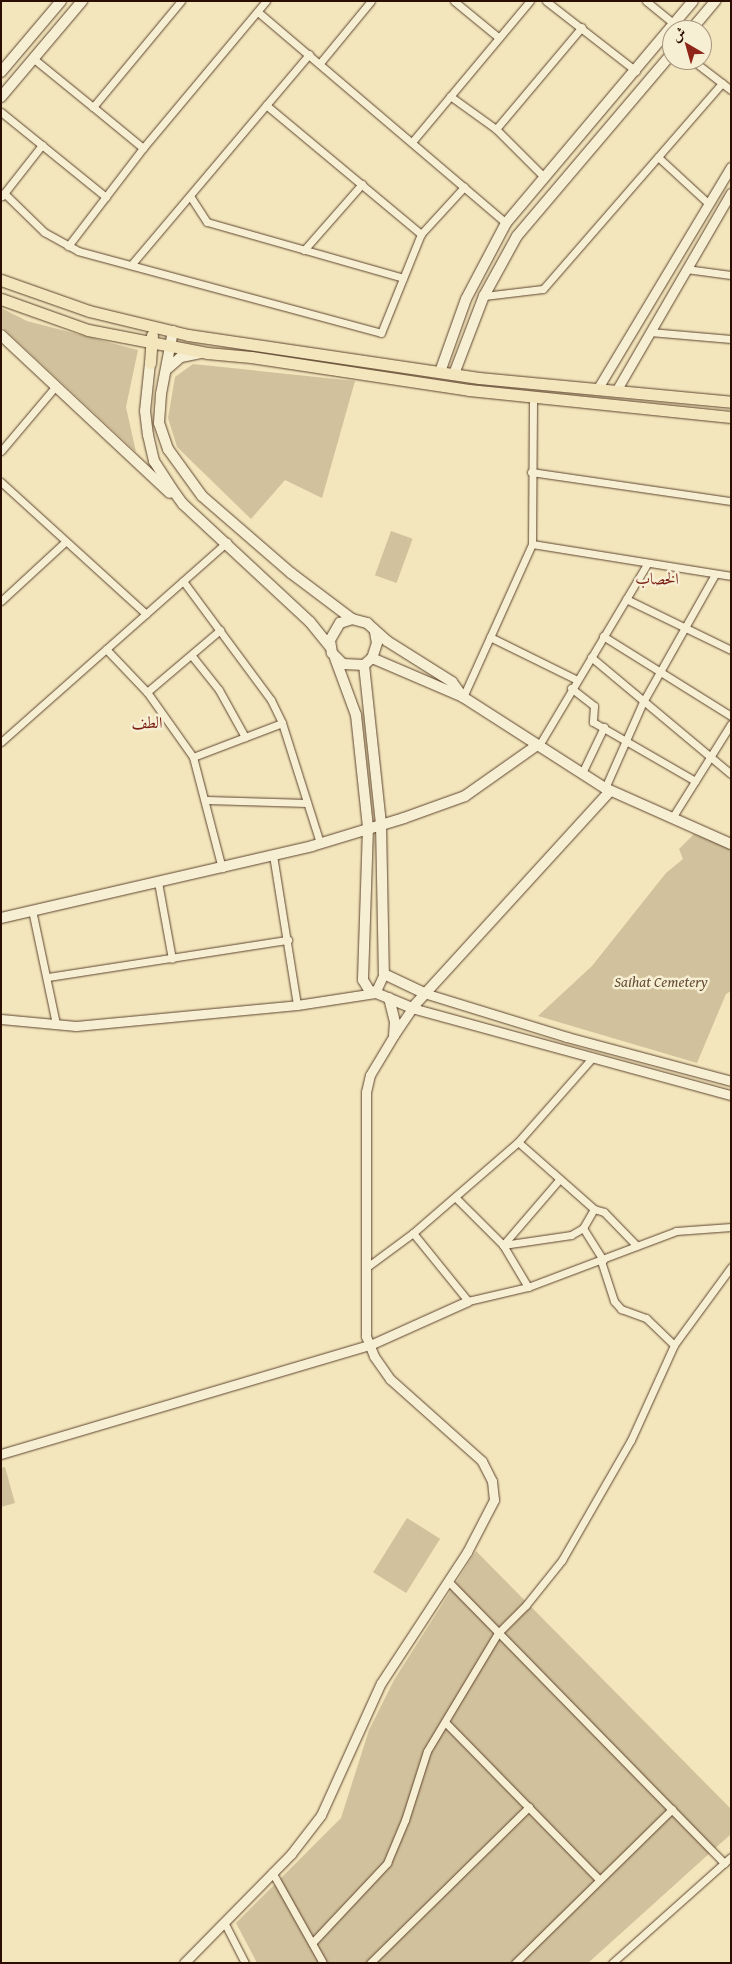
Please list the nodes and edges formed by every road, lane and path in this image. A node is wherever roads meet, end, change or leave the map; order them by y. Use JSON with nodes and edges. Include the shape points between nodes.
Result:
{"nodes":[{"id":1,"x":61,"y":1,"type":"edge"},
{"id":2,"x":82,"y":1,"type":"edge"},
{"id":3,"x":181,"y":1,"type":"edge"},
{"id":4,"x":266,"y":1,"type":"edge"},
{"id":5,"x":371,"y":1,"type":"edge"},
{"id":6,"x":454,"y":1,"type":"edge"},
{"id":7,"x":530,"y":1,"type":"edge"},
{"id":8,"x":546,"y":1,"type":"edge"},
{"id":9,"x":646,"y":1,"type":"edge"},
{"id":10,"x":693,"y":1,"type":"edge"},
{"id":11,"x":715,"y":1,"type":"edge"},
{"id":12,"x":258,"y":12,"type":"junction"},
{"id":13,"x":669,"y":20,"type":"edge"},
{"id":14,"x":677,"y":20,"type":"edge"},
{"id":15,"x":699,"y":20,"type":"edge"},
{"id":16,"x":582,"y":27,"type":"junction"},
{"id":17,"x":499,"y":38,"type":"junction"},
{"id":18,"x":662,"y":39,"type":"edge"},
{"id":19,"x":309,"y":54,"type":"junction"},
{"id":20,"x":34,"y":58,"type":"junction"},
{"id":21,"x":320,"y":64,"type":"junction"},
{"id":22,"x":662,"y":64,"type":"edge"},
{"id":23,"x":705,"y":70,"type":"edge"},
{"id":24,"x":636,"y":71,"type":"junction"},
{"id":25,"x":1,"y":72,"type":"edge"},
{"id":26,"x":722,"y":83,"type":"junction"},
{"id":27,"x":731,"y":90,"type":"edge"},
{"id":28,"x":450,"y":96,"type":"junction"},
{"id":29,"x":1,"y":97,"type":"edge"},
{"id":30,"x":266,"y":105,"type":"junction"},
{"id":31,"x":93,"y":107,"type":"junction"},
{"id":32,"x":1,"y":112,"type":"edge"},
{"id":33,"x":496,"y":129,"type":"junction"},
{"id":34,"x":412,"y":142,"type":"junction"},
{"id":35,"x":42,"y":145,"type":"junction"},
{"id":36,"x":143,"y":148,"type":"junction"},
{"id":37,"x":658,"y":157,"type":"junction"},
{"id":38,"x":731,"y":168,"type":"edge"},
{"id":39,"x":546,"y":178,"type":"junction"},
{"id":40,"x":362,"y":184,"type":"junction"},
{"id":41,"x":464,"y":187,"type":"junction"},
{"id":42,"x":731,"y":192,"type":"edge"},
{"id":43,"x":3,"y":195,"type":"edge"},
{"id":44,"x":190,"y":196,"type":"junction"},
{"id":45,"x":106,"y":197,"type":"junction"},
{"id":46,"x":709,"y":204,"type":"junction"},
{"id":47,"x":506,"y":223,"type":"junction"},
{"id":48,"x":421,"y":234,"type":"junction"},
{"id":49,"x":68,"y":246,"type":"junction"},
{"id":50,"x":304,"y":250,"type":"junction"},
{"id":51,"x":131,"y":265,"type":"junction"},
{"id":52,"x":686,"y":270,"type":"junction"},
{"id":53,"x":731,"y":275,"type":"edge"},
{"id":54,"x":403,"y":278,"type":"junction"},
{"id":55,"x":1,"y":280,"type":"edge"},
{"id":56,"x":484,"y":296,"type":"junction"},
{"id":57,"x":1,"y":299,"type":"edge"},
{"id":58,"x":151,"y":326,"type":"junction"},
{"id":59,"x":173,"y":332,"type":"junction"},
{"id":60,"x":650,"y":332,"type":"junction"},
{"id":61,"x":1,"y":335,"type":"edge"},
{"id":62,"x":731,"y":339,"type":"edge"},
{"id":63,"x":153,"y":342,"type":"junction"},
{"id":64,"x":168,"y":346,"type":"junction"},
{"id":65,"x":207,"y":353,"type":"junction"},
{"id":66,"x":150,"y":363,"type":"joint"},
{"id":67,"x":167,"y":368,"type":"junction"},
{"id":68,"x":440,"y":372,"type":"junction"},
{"id":69,"x":454,"y":374,"type":"junction"},
{"id":70,"x":55,"y":387,"type":"junction"},
{"id":71,"x":598,"y":388,"type":"junction"},
{"id":72,"x":616,"y":391,"type":"junction"},
{"id":73,"x":533,"y":397,"type":"junction"},
{"id":74,"x":731,"y":402,"type":"edge"},
{"id":75,"x":731,"y":417,"type":"edge"},
{"id":76,"x":1,"y":451,"type":"edge"},
{"id":77,"x":531,"y":472,"type":"junction"},
{"id":78,"x":1,"y":482,"type":"edge"},
{"id":79,"x":731,"y":500,"type":"edge"},
{"id":80,"x":183,"y":504,"type":"junction"},
{"id":81,"x":66,"y":540,"type":"junction"},
{"id":82,"x":226,"y":542,"type":"junction"},
{"id":83,"x":532,"y":544,"type":"junction"},
{"id":84,"x":647,"y":564,"type":"junction"},
{"id":85,"x":715,"y":574,"type":"junction"},
{"id":86,"x":731,"y":576,"type":"edge"},
{"id":87,"x":183,"y":581,"type":"junction"},
{"id":88,"x":3,"y":596,"type":"edge"},
{"id":89,"x":626,"y":599,"type":"junction"},
{"id":90,"x":146,"y":614,"type":"junction"},
{"id":91,"x":352,"y":619,"type":"junction"},
{"id":92,"x":684,"y":628,"type":"junction"},
{"id":93,"x":220,"y":630,"type":"junction"},
{"id":94,"x":375,"y":632,"type":"junction"},
{"id":95,"x":603,"y":636,"type":"junction"},
{"id":96,"x":490,"y":637,"type":"junction"},
{"id":97,"x":330,"y":647,"type":"junction"},
{"id":98,"x":106,"y":649,"type":"junction"},
{"id":99,"x":731,"y":650,"type":"edge"},
{"id":100,"x":192,"y":656,"type":"junction"},
{"id":101,"x":591,"y":657,"type":"junction"},
{"id":102,"x":335,"y":658,"type":"junction"},
{"id":103,"x":368,"y":661,"type":"junction"},
{"id":104,"x":660,"y":672,"type":"junction"},
{"id":105,"x":577,"y":680,"type":"junction"},
{"id":106,"x":571,"y":688,"type":"junction"},
{"id":107,"x":147,"y":692,"type":"junction"},
{"id":108,"x":463,"y":697,"type":"junction"},
{"id":109,"x":643,"y":702,"type":"junction"},
{"id":110,"x":731,"y":716,"type":"edge"},
{"id":111,"x":282,"y":723,"type":"junction"},
{"id":112,"x":731,"y":724,"type":"edge"},
{"id":113,"x":604,"y":727,"type":"junction"},
{"id":114,"x":245,"y":737,"type":"junction"},
{"id":115,"x":625,"y":740,"type":"junction"},
{"id":116,"x":1,"y":742,"type":"edge"},
{"id":117,"x":537,"y":746,"type":"junction"},
{"id":118,"x":193,"y":757,"type":"junction"},
{"id":119,"x":709,"y":758,"type":"junction"},
{"id":120,"x":582,"y":774,"type":"junction"},
{"id":121,"x":731,"y":774,"type":"edge"},
{"id":122,"x":695,"y":781,"type":"junction"},
{"id":123,"x":607,"y":790,"type":"junction"},
{"id":124,"x":207,"y":800,"type":"junction"},
{"id":125,"x":307,"y":803,"type":"junction"},
{"id":126,"x":672,"y":818,"type":"junction"},
{"id":127,"x":381,"y":824,"type":"junction"},
{"id":128,"x":368,"y":828,"type":"junction"},
{"id":129,"x":320,"y":843,"type":"junction"},
{"id":130,"x":731,"y":844,"type":"edge"},
{"id":131,"x":273,"y":855,"type":"junction"},
{"id":132,"x":222,"y":868,"type":"junction"},
{"id":133,"x":158,"y":882,"type":"junction"},
{"id":134,"x":32,"y":910,"type":"junction"},
{"id":135,"x":1,"y":918,"type":"edge"},
{"id":136,"x":288,"y":940,"type":"junction"},
{"id":137,"x":172,"y":959,"type":"junction"},
{"id":138,"x":384,"y":974,"type":"junction"},
{"id":139,"x":48,"y":977,"type":"junction"},
{"id":140,"x":374,"y":993,"type":"junction"},
{"id":141,"x":424,"y":993,"type":"junction"},
{"id":142,"x":389,"y":998,"type":"junction"},
{"id":143,"x":297,"y":1005,"type":"junction"},
{"id":144,"x":412,"y":1008,"type":"junction"},
{"id":145,"x":1,"y":1019,"type":"edge"},
{"id":146,"x":56,"y":1024,"type":"junction"},
{"id":147,"x":394,"y":1035,"type":"junction"},
{"id":148,"x":593,"y":1056,"type":"junction"},
{"id":149,"x":731,"y":1081,"type":"edge"},
{"id":150,"x":731,"y":1095,"type":"edge"},
{"id":151,"x":518,"y":1142,"type":"junction"},
{"id":152,"x":559,"y":1180,"type":"junction"},
{"id":153,"x":455,"y":1197,"type":"junction"},
{"id":154,"x":594,"y":1209,"type":"junction"},
{"id":155,"x":731,"y":1227,"type":"edge"},
{"id":156,"x":583,"y":1228,"type":"junction"},
{"id":157,"x":413,"y":1233,"type":"junction"},
{"id":158,"x":503,"y":1245,"type":"junction"},
{"id":159,"x":637,"y":1246,"type":"junction"},
{"id":160,"x":602,"y":1261,"type":"junction"},
{"id":161,"x":367,"y":1267,"type":"junction"},
{"id":162,"x":731,"y":1267,"type":"edge"},
{"id":163,"x":528,"y":1287,"type":"junction"},
{"id":164,"x":468,"y":1301,"type":"junction"},
{"id":165,"x":370,"y":1345,"type":"junction"},
{"id":166,"x":674,"y":1345,"type":"junction"},
{"id":167,"x":1,"y":1454,"type":"edge"},
{"id":168,"x":448,"y":1581,"type":"junction"},
{"id":169,"x":498,"y":1632,"type":"junction"},
{"id":170,"x":446,"y":1723,"type":"junction"},
{"id":171,"x":528,"y":1807,"type":"junction"},
{"id":172,"x":672,"y":1809,"type":"junction"},
{"id":173,"x":731,"y":1857,"type":"edge"},
{"id":174,"x":724,"y":1863,"type":"junction"},
{"id":175,"x":272,"y":1872,"type":"junction"},
{"id":176,"x":599,"y":1879,"type":"junction"},
{"id":177,"x":224,"y":1922,"type":"junction"},
{"id":178,"x":312,"y":1943,"type":"junction"},
{"id":179,"x":184,"y":1963,"type":"edge"},
{"id":180,"x":245,"y":1963,"type":"edge"},
{"id":181,"x":323,"y":1963,"type":"edge"},
{"id":182,"x":370,"y":1963,"type":"edge"},
{"id":183,"x":515,"y":1963,"type":"edge"},
{"id":184,"x":612,"y":1963,"type":"edge"}],
"edges":[{"from":1,"to":25,"type":"main road"},
{"from":2,"to":20,"type":"main road"},
{"from":3,"to":31,"type":"street"},
{"from":4,"to":12,"type":"street"},
{"from":5,"to":21,"type":"street"},
{"from":6,"to":17,"type":"street"},
{"from":7,"to":17,"type":"street"},
{"from":8,"to":16,"type":"street"},
{"from":9,"to":13,"type":"street"},
{"from":10,"to":14,"type":"main road"},
{"from":11,"to":15,"type":"main road"},
{"from":12,"to":19,"type":"street"},
{"from":12,"to":36,"type":"street"},
{"from":16,"to":24,"type":"street"},
{"from":16,"to":33,"type":"street"},
{"from":17,"to":28,"type":"street"},
{"from":18,"to":24,"type":"main road"},
{"from":19,"to":21,"type":"street"},
{"from":19,"to":30,"type":"street"},
{"from":20,"to":29,"type":"main road"},
{"from":20,"to":31,"type":"street"},
{"from":21,"to":34,"type":"street"},
{"from":22,"to":56,"type":"main road","via":[[517,236]]},
{"from":23,"to":26,"type":"street"},
{"from":24,"to":39,"type":"main road"},
{"from":26,"to":27,"type":"street"},
{"from":26,"to":37,"type":"street"},
{"from":28,"to":33,"type":"street"},
{"from":28,"to":34,"type":"street"},
{"from":30,"to":40,"type":"street"},
{"from":30,"to":44,"type":"street"},
{"from":31,"to":36,"type":"street"},
{"from":32,"to":35,"type":"street"},
{"from":33,"to":39,"type":"street"},
{"from":34,"to":41,"type":"street"},
{"from":35,"to":43,"type":"street"},
{"from":35,"to":45,"type":"street"},
{"from":36,"to":45,"type":"street"},
{"from":37,"to":46,"type":"street"},
{"from":37,"to":56,"type":"street","via":[[543,289]]},
{"from":38,"to":46,"type":"street"},
{"from":39,"to":47,"type":"main road"},
{"from":40,"to":48,"type":"street"},
{"from":40,"to":50,"type":"street"},
{"from":41,"to":47,"type":"street"},
{"from":41,"to":48,"type":"street"},
{"from":42,"to":52,"type":"street"},
{"from":43,"to":49,"type":"street","via":[[44,232]]},
{"from":44,"to":50,"type":"street","via":[[207,222]]},
{"from":44,"to":51,"type":"street"},
{"from":45,"to":49,"type":"street"},
{"from":46,"to":71,"type":"street"},
{"from":47,"to":68,"type":"main road","via":[[466,299]]},
{"from":48,"to":54,"type":"street"},
{"from":49,"to":51,"type":"street"},
{"from":50,"to":54,"type":"street"},
{"from":51,"to":54,"type":"street","via":[[380,333]]},
{"from":52,"to":53,"type":"street"},
{"from":52,"to":60,"type":"street"},
{"from":55,"to":58,"type":"main road","via":[[89,311]]},
{"from":56,"to":69,"type":"main road"},
{"from":57,"to":63,"type":"main road","via":[[88,330]]},
{"from":58,"to":59,"type":"main road"},
{"from":58,"to":63,"type":"main road"},
{"from":59,"to":64,"type":"main road"},
{"from":59,"to":68,"type":"main road"},
{"from":60,"to":62,"type":"street"},
{"from":60,"to":72,"type":"street"},
{"from":61,"to":70,"type":"main road"},
{"from":63,"to":64,"type":"main road"},
{"from":63,"to":66,"type":"main road"},
{"from":64,"to":65,"type":"main road"},
{"from":64,"to":67,"type":"main road"},
{"from":65,"to":67,"type":"main road","via":[[182,357]]},
{"from":65,"to":73,"type":"main road"},
{"from":66,"to":80,"type":"main road","via":[[145,411],[148,436],[154,461]]},
{"from":67,"to":91,"type":"main road","via":[[159,423],[168,449],[183,473],[202,496],[291,573]]},
{"from":68,"to":69,"type":"main road"},
{"from":69,"to":71,"type":"main road"},
{"from":70,"to":76,"type":"street"},
{"from":70,"to":80,"type":"main road"},
{"from":71,"to":72,"type":"main road"},
{"from":72,"to":74,"type":"main road"},
{"from":73,"to":75,"type":"main road"},
{"from":73,"to":77,"type":"street"},
{"from":77,"to":79,"type":"street"},
{"from":77,"to":83,"type":"street"},
{"from":78,"to":81,"type":"street"},
{"from":80,"to":82,"type":"main road"},
{"from":81,"to":88,"type":"street"},
{"from":81,"to":90,"type":"street"},
{"from":82,"to":87,"type":"street"},
{"from":82,"to":97,"type":"main road","via":[[310,622]]},
{"from":83,"to":84,"type":"street"},
{"from":83,"to":96,"type":"street"},
{"from":84,"to":85,"type":"street"},
{"from":84,"to":89,"type":"street"},
{"from":85,"to":86,"type":"street"},
{"from":85,"to":92,"type":"street"},
{"from":87,"to":90,"type":"street"},
{"from":87,"to":93,"type":"street"},
{"from":89,"to":92,"type":"street"},
{"from":89,"to":95,"type":"street"},
{"from":90,"to":98,"type":"street"},
{"from":91,"to":94,"type":"main road","via":[[367,623]]},
{"from":91,"to":97,"type":"main road","via":[[340,623],[332,632]]},
{"from":92,"to":99,"type":"street"},
{"from":92,"to":104,"type":"street"},
{"from":93,"to":100,"type":"street"},
{"from":93,"to":111,"type":"street","via":[[271,700]]},
{"from":94,"to":103,"type":"main road","via":[[377,643]]},
{"from":94,"to":108,"type":"main road","via":[[452,682]]},
{"from":95,"to":101,"type":"street"},
{"from":95,"to":104,"type":"street"},
{"from":96,"to":105,"type":"street"},
{"from":96,"to":108,"type":"street"},
{"from":97,"to":102,"type":"main road"},
{"from":98,"to":107,"type":"street"},
{"from":98,"to":116,"type":"street"},
{"from":100,"to":107,"type":"street"},
{"from":100,"to":114,"type":"street","via":[[219,690]]},
{"from":101,"to":105,"type":"street"},
{"from":101,"to":109,"type":"street"},
{"from":102,"to":103,"type":"main road","via":[[352,667]]},
{"from":102,"to":128,"type":"main road","via":[[356,715]]},
{"from":103,"to":108,"type":"main road"},
{"from":103,"to":127,"type":"main road"},
{"from":104,"to":109,"type":"street"},
{"from":104,"to":110,"type":"street"},
{"from":105,"to":106,"type":"street"},
{"from":106,"to":113,"type":"street","via":[[592,704],[591,720]]},
{"from":106,"to":117,"type":"street"},
{"from":107,"to":118,"type":"street"},
{"from":108,"to":117,"type":"main road"},
{"from":109,"to":115,"type":"street"},
{"from":109,"to":119,"type":"street"},
{"from":111,"to":114,"type":"street"},
{"from":111,"to":125,"type":"street"},
{"from":112,"to":119,"type":"street"},
{"from":113,"to":115,"type":"street"},
{"from":113,"to":120,"type":"street"},
{"from":114,"to":118,"type":"street"},
{"from":115,"to":122,"type":"street"},
{"from":115,"to":123,"type":"street"},
{"from":117,"to":120,"type":"main road"},
{"from":117,"to":127,"type":"main road","via":[[465,796]]},
{"from":118,"to":124,"type":"street"},
{"from":119,"to":121,"type":"street"},
{"from":119,"to":122,"type":"street"},
{"from":120,"to":123,"type":"main road"},
{"from":122,"to":126,"type":"street"},
{"from":123,"to":126,"type":"main road"},
{"from":123,"to":141,"type":"main road"},
{"from":124,"to":125,"type":"street"},
{"from":124,"to":132,"type":"street"},
{"from":125,"to":129,"type":"street"},
{"from":126,"to":130,"type":"main road"},
{"from":127,"to":128,"type":"main road"},
{"from":127,"to":138,"type":"main road"},
{"from":128,"to":129,"type":"main road"},
{"from":128,"to":140,"type":"main road","via":[[363,980],[368,990]]},
{"from":129,"to":131,"type":"main road"},
{"from":131,"to":132,"type":"main road"},
{"from":131,"to":136,"type":"street"},
{"from":132,"to":133,"type":"main road"},
{"from":133,"to":134,"type":"main road"},
{"from":133,"to":137,"type":"street"},
{"from":134,"to":135,"type":"main road"},
{"from":134,"to":139,"type":"street"},
{"from":136,"to":137,"type":"street"},
{"from":136,"to":143,"type":"street"},
{"from":137,"to":139,"type":"street"},
{"from":138,"to":140,"type":"street"},
{"from":138,"to":141,"type":"main road"},
{"from":139,"to":146,"type":"street"},
{"from":140,"to":142,"type":"main road"},
{"from":140,"to":143,"type":"street"},
{"from":141,"to":144,"type":"main road"},
{"from":141,"to":149,"type":"street","via":[[567,1037]]},
{"from":142,"to":144,"type":"main road"},
{"from":142,"to":147,"type":"main road","via":[[395,1022]]},
{"from":143,"to":146,"type":"street","via":[[76,1026]]},
{"from":144,"to":147,"type":"street"},
{"from":144,"to":148,"type":"street"},
{"from":145,"to":146,"type":"street"},
{"from":147,"to":161,"type":"street","via":[[370,1075],[366,1092]]},
{"from":148,"to":150,"type":"street"},
{"from":148,"to":151,"type":"street"},
{"from":151,"to":152,"type":"street"},
{"from":151,"to":153,"type":"street"},
{"from":152,"to":154,"type":"street"},
{"from":152,"to":158,"type":"street"},
{"from":153,"to":157,"type":"street"},
{"from":153,"to":158,"type":"street"},
{"from":154,"to":156,"type":"street"},
{"from":154,"to":159,"type":"street","via":[[604,1212]]},
{"from":155,"to":159,"type":"street","via":[[676,1231]]},
{"from":156,"to":158,"type":"street","via":[[571,1235]]},
{"from":156,"to":160,"type":"street"},
{"from":157,"to":161,"type":"street"},
{"from":157,"to":164,"type":"street"},
{"from":158,"to":163,"type":"street"},
{"from":159,"to":160,"type":"street"},
{"from":160,"to":163,"type":"street"},
{"from":160,"to":166,"type":"street","via":[[614,1301],[621,1309],[646,1318]]},
{"from":161,"to":165,"type":"street","via":[[366,1336]]},
{"from":162,"to":166,"type":"street"},
{"from":163,"to":164,"type":"street"},
{"from":164,"to":165,"type":"street"},
{"from":165,"to":167,"type":"street"},
{"from":165,"to":168,"type":"street","via":[[390,1379],[482,1461],[492,1481],[494,1500]]},
{"from":166,"to":169,"type":"street","via":[[631,1440],[562,1560],[526,1605]]},
{"from":168,"to":169,"type":"street"},
{"from":168,"to":175,"type":"street","via":[[381,1683],[321,1814]]},
{"from":169,"to":170,"type":"street"},
{"from":169,"to":172,"type":"street"},
{"from":170,"to":171,"type":"street"},
{"from":170,"to":178,"type":"street","via":[[427,1751],[387,1864]]},
{"from":171,"to":176,"type":"street"},
{"from":171,"to":182,"type":"street"},
{"from":172,"to":174,"type":"street"},
{"from":172,"to":176,"type":"street"},
{"from":173,"to":174,"type":"street"},
{"from":174,"to":184,"type":"street"},
{"from":175,"to":177,"type":"street"},
{"from":175,"to":178,"type":"street"},
{"from":176,"to":183,"type":"street"},
{"from":177,"to":179,"type":"street"},
{"from":177,"to":180,"type":"street"},
{"from":178,"to":181,"type":"street"}]}
